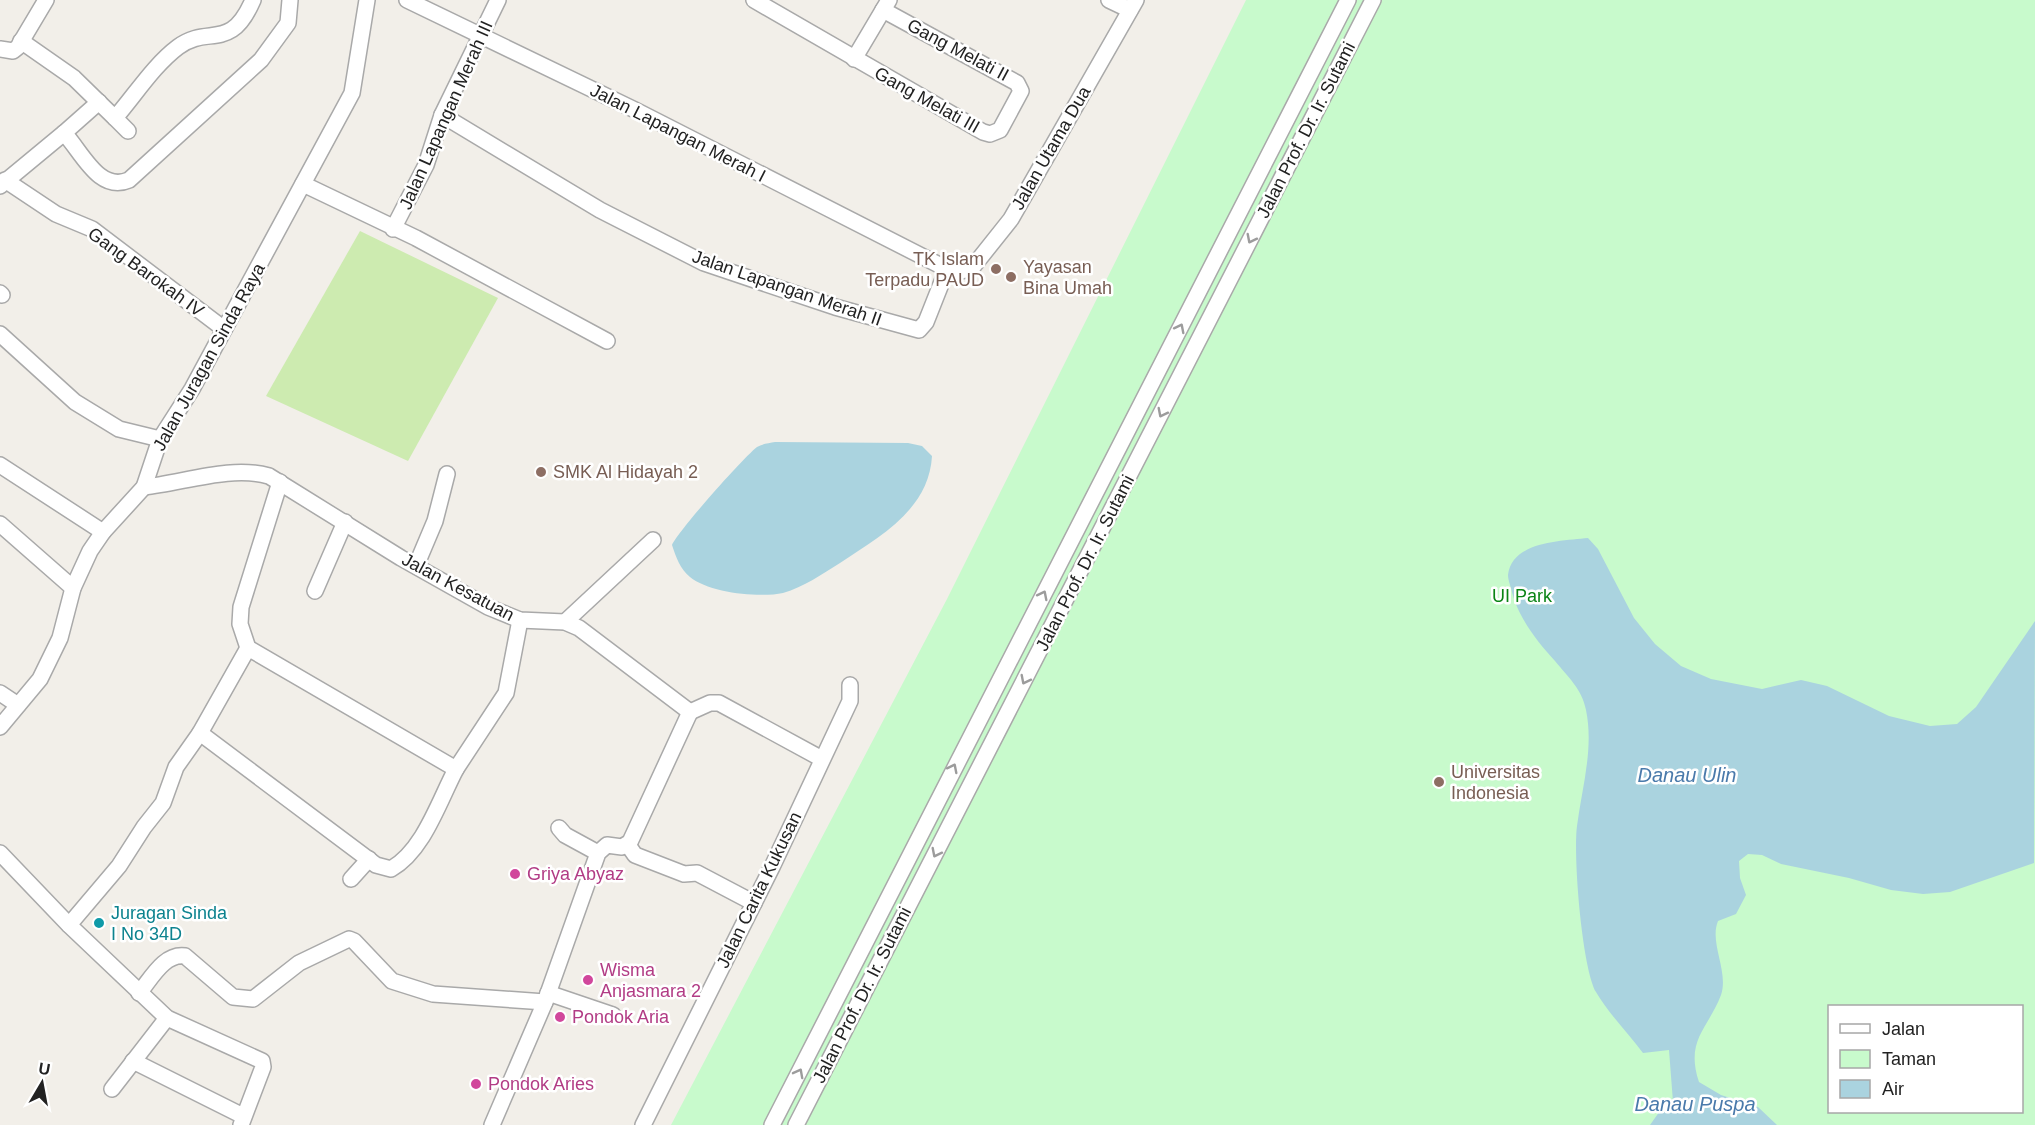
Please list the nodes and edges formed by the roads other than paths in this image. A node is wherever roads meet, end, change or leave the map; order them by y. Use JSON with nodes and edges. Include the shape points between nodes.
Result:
{"nodes":[{"id":1,"x":46,"y":0,"type":"edge"},
{"id":2,"x":253,"y":0,"type":"edge"},
{"id":3,"x":290,"y":0,"type":"edge"},
{"id":4,"x":367,"y":0,"type":"edge"},
{"id":5,"x":407,"y":0,"type":"edge"},
{"id":6,"x":498,"y":0,"type":"edge"},
{"id":7,"x":754,"y":0,"type":"edge"},
{"id":8,"x":1109,"y":0,"type":"edge"},
{"id":9,"x":1348,"y":0,"type":"edge"},
{"id":10,"x":1372,"y":0,"type":"edge"},
{"id":11,"x":886,"y":5,"type":"edge"},
{"id":12,"x":1133,"y":5,"type":"edge"},
{"id":13,"x":482,"y":35,"type":"junction"},
{"id":14,"x":21,"y":41,"type":"junction"},
{"id":15,"x":0,"y":50,"type":"edge"},
{"id":16,"x":854,"y":59,"type":"junction"},
{"id":17,"x":99,"y":102,"type":"junction"},
{"id":18,"x":442,"y":115,"type":"junction"},
{"id":19,"x":115,"y":117,"type":"junction"},
{"id":20,"x":1000,"y":130,"type":"joint"},
{"id":21,"x":128,"y":131,"type":"dead end"},
{"id":22,"x":64,"y":133,"type":"junction"},
{"id":23,"x":3,"y":183,"type":"edge"},
{"id":24,"x":303,"y":184,"type":"junction"},
{"id":25,"x":393,"y":229,"type":"junction"},
{"id":26,"x":947,"y":269,"type":"junction"},
{"id":27,"x":224,"y":329,"type":"junction"},
{"id":28,"x":0,"y":334,"type":"edge"},
{"id":29,"x":607,"y":340,"type":"dead end"},
{"id":30,"x":160,"y":439,"type":"junction"},
{"id":31,"x":0,"y":465,"type":"edge"},
{"id":32,"x":447,"y":474,"type":"dead end"},
{"id":33,"x":280,"y":482,"type":"junction"},
{"id":34,"x":144,"y":487,"type":"junction"},
{"id":35,"x":345,"y":522,"type":"junction"},
{"id":36,"x":0,"y":524,"type":"edge"},
{"id":37,"x":103,"y":532,"type":"junction"},
{"id":38,"x":653,"y":540,"type":"dead end"},
{"id":39,"x":416,"y":566,"type":"junction"},
{"id":40,"x":73,"y":588,"type":"junction"},
{"id":41,"x":315,"y":591,"type":"dead end"},
{"id":42,"x":520,"y":620,"type":"junction"},
{"id":43,"x":565,"y":622,"type":"junction"},
{"id":44,"x":248,"y":648,"type":"junction"},
{"id":45,"x":850,"y":685,"type":"dead end"},
{"id":46,"x":0,"y":693,"type":"edge"},
{"id":47,"x":18,"y":705,"type":"junction"},
{"id":48,"x":690,"y":712,"type":"junction"},
{"id":49,"x":0,"y":727,"type":"edge"},
{"id":50,"x":200,"y":733,"type":"junction"},
{"id":51,"x":822,"y":759,"type":"junction"},
{"id":52,"x":456,"y":769,"type":"junction"},
{"id":53,"x":559,"y":828,"type":"dead end"},
{"id":54,"x":628,"y":845,"type":"junction"},
{"id":55,"x":0,"y":853,"type":"edge"},
{"id":56,"x":598,"y":853,"type":"junction"},
{"id":57,"x":369,"y":859,"type":"junction"},
{"id":58,"x":351,"y":879,"type":"dead end"},
{"id":59,"x":754,"y":903,"type":"junction"},
{"id":60,"x":69,"y":925,"type":"junction"},
{"id":61,"x":139,"y":993,"type":"junction"},
{"id":62,"x":546,"y":998,"type":"junction"},
{"id":63,"x":613,"y":1015,"type":"dead end"},
{"id":64,"x":167,"y":1018,"type":"junction"},
{"id":65,"x":133,"y":1061,"type":"junction"},
{"id":66,"x":112,"y":1089,"type":"dead end"},
{"id":67,"x":242,"y":1120,"type":"edge"},
{"id":68,"x":492,"y":1125,"type":"edge"},
{"id":69,"x":643,"y":1125,"type":"edge"},
{"id":70,"x":772,"y":1125,"type":"edge"},
{"id":71,"x":796,"y":1125,"type":"edge"}],
"edges":[{"from":1,"to":14,"type":"street"},
{"from":2,"to":19,"type":"street","via":[[233,31],[180,46]]},
{"from":3,"to":22,"type":"street","via":[[288,23],[261,60],[129,180],[120,184],[102,180]]},
{"from":4,"to":24,"type":"street","name":"Jalan Juragan Sinda Raya","via":[[352,93]]},
{"from":5,"to":13,"type":"street","name":"Jalan Lapangan Merah I"},
{"from":6,"to":13,"type":"street","name":"Jalan Lapangan Merah III"},
{"from":7,"to":16,"type":"street","name":"Gang Melati III"},
{"from":8,"to":12,"type":"street"},
{"from":70,"to":9,"type":"street","name":"Jalan Prof. Dr. Ir. Sutami","one_way":true},
{"from":10,"to":71,"type":"street","name":"Jalan Prof. Dr. Ir. Sutami","one_way":true},
{"from":11,"to":16,"type":"street"},
{"from":11,"to":20,"type":"street","name":"Gang Melati II","via":[[1017,82],[1021,91]]},
{"from":12,"to":26,"type":"street","name":"Jalan Utama Dua","via":[[1011,219],[972,268]]},
{"from":13,"to":18,"type":"street","name":"Jalan Lapangan Merah III"},
{"from":13,"to":26,"type":"street","name":"Jalan Lapangan Merah I"},
{"from":14,"to":15,"type":"street","via":[[13,51]]},
{"from":14,"to":17,"type":"street","via":[[74,78]]},
{"from":16,"to":20,"type":"street","name":"Gang Melati III","via":[[984,132],[993,134]]},
{"from":17,"to":19,"type":"street"},
{"from":17,"to":22,"type":"street"},
{"from":18,"to":25,"type":"street","name":"Jalan Lapangan Merah III","via":[[426,165]]},
{"from":18,"to":26,"type":"street","name":"Jalan Lapangan Merah II","via":[[600,210],[704,263],[846,310],[919,330],[926,322]]},
{"from":19,"to":21,"type":"street"},
{"from":22,"to":23,"type":"street"},
{"from":23,"to":27,"type":"street","name":"Gang Barokah IV","via":[[56,214],[92,229]]},
{"from":24,"to":25,"type":"street","name":"Jalan Lapangan Merah III"},
{"from":24,"to":27,"type":"street","name":"Jalan Juragan Sinda Raya"},
{"from":25,"to":29,"type":"street","name":"Jalan Lapangan Merah III"},
{"from":27,"to":30,"type":"street","name":"Jalan Juragan Sinda Raya"},
{"from":28,"to":30,"type":"street","via":[[75,402],[119,429]]},
{"from":30,"to":34,"type":"street","name":"Jalan Juragan Sinda Raya"},
{"from":31,"to":37,"type":"street"},
{"from":32,"to":39,"type":"street","via":[[435,521]]},
{"from":33,"to":34,"type":"street","name":"Jalan Kesatuan","via":[[256,472]]},
{"from":33,"to":35,"type":"street","name":"Jalan Kesatuan"},
{"from":33,"to":44,"type":"street","via":[[241,608],[240,624]]},
{"from":34,"to":37,"type":"street","name":"Jalan Juragan Sinda Raya"},
{"from":35,"to":39,"type":"street","name":"Jalan Kesatuan"},
{"from":35,"to":41,"type":"street"},
{"from":36,"to":40,"type":"street"},
{"from":37,"to":40,"type":"street","name":"Jalan Juragan Sinda Raya"},
{"from":38,"to":43,"type":"street"},
{"from":39,"to":42,"type":"street","name":"Jalan Kesatuan","via":[[488,607]]},
{"from":40,"to":47,"type":"street","name":"Jalan Juragan Sinda Raya","via":[[60,638],[40,679]]},
{"from":42,"to":43,"type":"street","name":"Jalan Kesatuan"},
{"from":42,"to":52,"type":"street","via":[[506,693]]},
{"from":43,"to":48,"type":"street","name":"Jalan Kesatuan","via":[[579,628]]},
{"from":44,"to":50,"type":"street"},
{"from":44,"to":52,"type":"street"},
{"from":45,"to":51,"type":"street","name":"Jalan Carita Kukusan","via":[[850,701]]},
{"from":46,"to":47,"type":"street"},
{"from":47,"to":49,"type":"street","name":"Jalan Juragan Sinda Raya"},
{"from":48,"to":51,"type":"street","via":[[719,703]]},
{"from":48,"to":54,"type":"street"},
{"from":50,"to":57,"type":"street"},
{"from":50,"to":60,"type":"street","via":[[176,767],[163,803],[119,866]]},
{"from":51,"to":59,"type":"street","name":"Jalan Carita Kukusan"},
{"from":52,"to":57,"type":"street","via":[[403,862],[391,868]]},
{"from":53,"to":56,"type":"street"},
{"from":54,"to":56,"type":"street","via":[[607,845]]},
{"from":54,"to":59,"type":"street","via":[[634,855],[684,874],[697,873]]},
{"from":55,"to":60,"type":"street"},
{"from":56,"to":62,"type":"street"},
{"from":57,"to":58,"type":"street"},
{"from":59,"to":69,"type":"street","name":"Jalan Carita Kukusan"},
{"from":60,"to":61,"type":"street"},
{"from":61,"to":62,"type":"street","via":[[167,959],[178,955],[185,956],[233,997],[253,999],[299,963],[349,939],[392,981],[433,994]]},
{"from":61,"to":64,"type":"street"},
{"from":62,"to":63,"type":"street"},
{"from":62,"to":68,"type":"street"},
{"from":64,"to":65,"type":"street"},
{"from":64,"to":67,"type":"street","via":[[262,1061]]},
{"from":65,"to":66,"type":"street"},
{"from":65,"to":67,"type":"street"}]}
